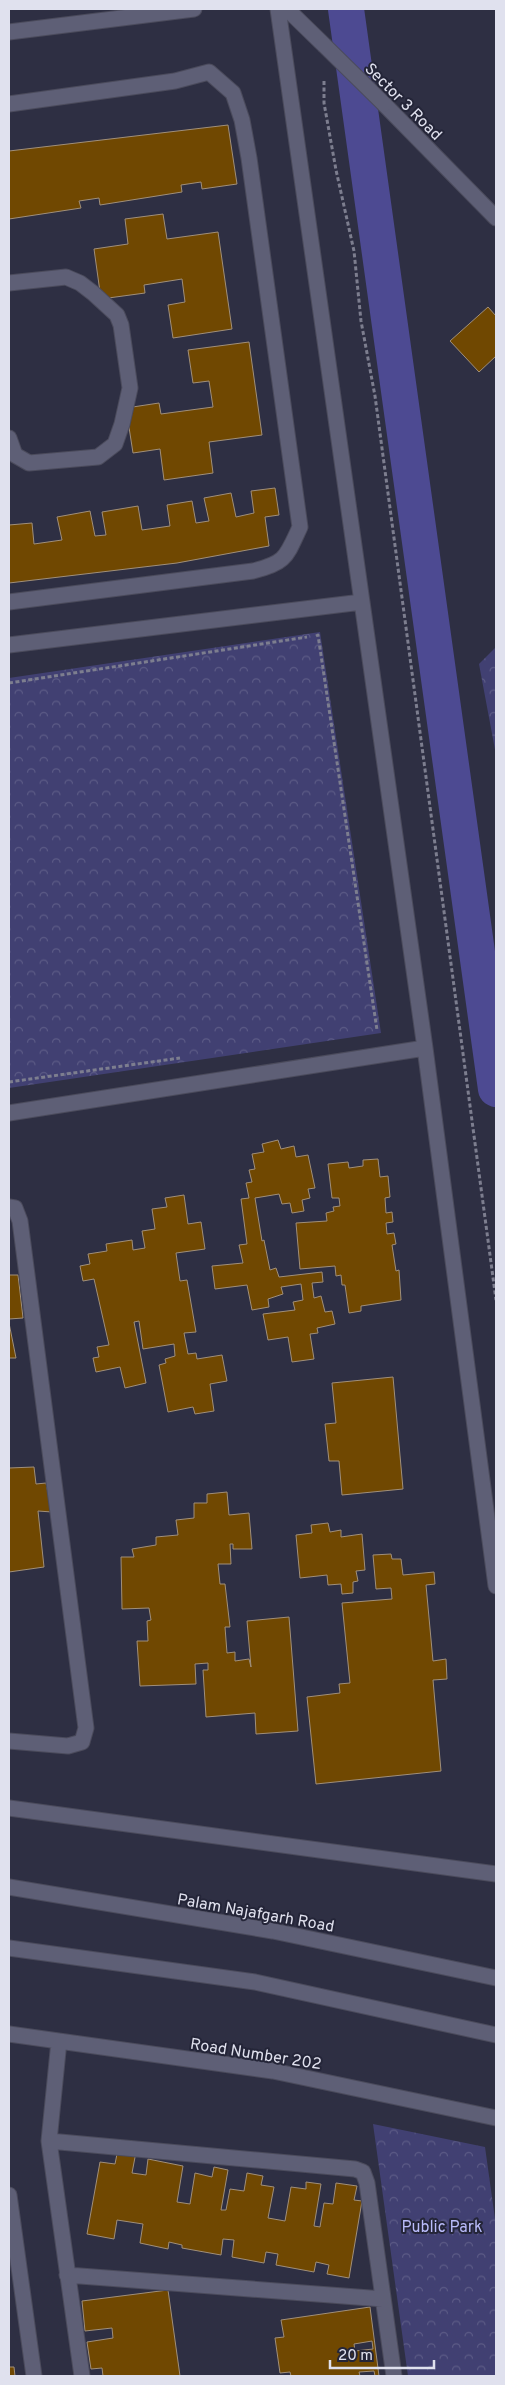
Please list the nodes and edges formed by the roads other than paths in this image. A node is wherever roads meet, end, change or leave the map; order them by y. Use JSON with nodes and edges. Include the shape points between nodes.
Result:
{"nodes":[{"id":1,"x":194,"y":9,"type":"edge"},
{"id":2,"x":278,"y":9,"type":"edge"},
{"id":3,"x":286,"y":9,"type":"edge"},
{"id":4,"x":9,"y":32,"type":"edge"},
{"id":5,"x":9,"y":104,"type":"edge"},
{"id":6,"x":496,"y":218,"type":"edge"},
{"id":7,"x":9,"y":283,"type":"edge"},
{"id":8,"x":9,"y":438,"type":"edge"},
{"id":9,"x":9,"y":602,"type":"edge"},
{"id":10,"x":362,"y":602,"type":"junction"},
{"id":11,"x":9,"y":645,"type":"edge"},
{"id":12,"x":425,"y":1048,"type":"junction"},
{"id":13,"x":9,"y":1113,"type":"edge"},
{"id":14,"x":9,"y":1207,"type":"edge"},
{"id":15,"x":496,"y":1586,"type":"edge"},
{"id":16,"x":9,"y":1740,"type":"edge"},
{"id":17,"x":9,"y":1808,"type":"edge"},
{"id":18,"x":496,"y":1874,"type":"edge"},
{"id":19,"x":9,"y":1887,"type":"edge"},
{"id":20,"x":9,"y":1948,"type":"edge"},
{"id":21,"x":496,"y":1978,"type":"edge"},
{"id":22,"x":9,"y":2034,"type":"edge"},
{"id":23,"x":496,"y":2035,"type":"edge"},
{"id":24,"x":59,"y":2041,"type":"junction"},
{"id":25,"x":496,"y":2118,"type":"edge"},
{"id":26,"x":49,"y":2141,"type":"junction"},
{"id":27,"x":9,"y":2195,"type":"edge"},
{"id":28,"x":67,"y":2274,"type":"junction"},
{"id":29,"x":383,"y":2299,"type":"junction"},
{"id":30,"x":34,"y":2376,"type":"edge"},
{"id":31,"x":82,"y":2376,"type":"edge"},
{"id":32,"x":394,"y":2376,"type":"edge"}],
"edges":[{"from":1,"to":4,"type":"street"},
{"from":2,"to":10,"type":"street"},
{"from":3,"to":6,"type":"street","name":"Sector 3 Road","bridge":true},
{"from":5,"to":9,"type":"street","via":[[175,81],[209,72],[233,93],[249,158],[300,528],[289,552],[276,566]]},
{"from":7,"to":8,"type":"street","via":[[66,277],[80,283],[106,304],[117,315],[121,325],[130,388],[115,444],[98,457],[29,463],[15,455]]},
{"from":10,"to":11,"type":"street"},
{"from":10,"to":12,"type":"street"},
{"from":12,"to":13,"type":"street"},
{"from":12,"to":15,"type":"street"},
{"from":14,"to":16,"type":"street","via":[[15,1208],[20,1221],[86,1728],[82,1742],[68,1746]]},
{"from":17,"to":18,"type":"street"},
{"from":19,"to":21,"type":"street","name":"Palam Najafgarh Road","via":[[273,1931]]},
{"from":20,"to":23,"type":"street","via":[[255,1982]]},
{"from":22,"to":24,"type":"street","name":"Road Number 202"},
{"from":24,"to":25,"type":"street","name":"Road Number 202","via":[[273,2071]]},
{"from":24,"to":26,"type":"street"},
{"from":26,"to":28,"type":"street"},
{"from":26,"to":29,"type":"street","via":[[363,2172]]},
{"from":27,"to":30,"type":"street"},
{"from":28,"to":29,"type":"street"},
{"from":28,"to":31,"type":"street"},
{"from":29,"to":32,"type":"street"}]}
